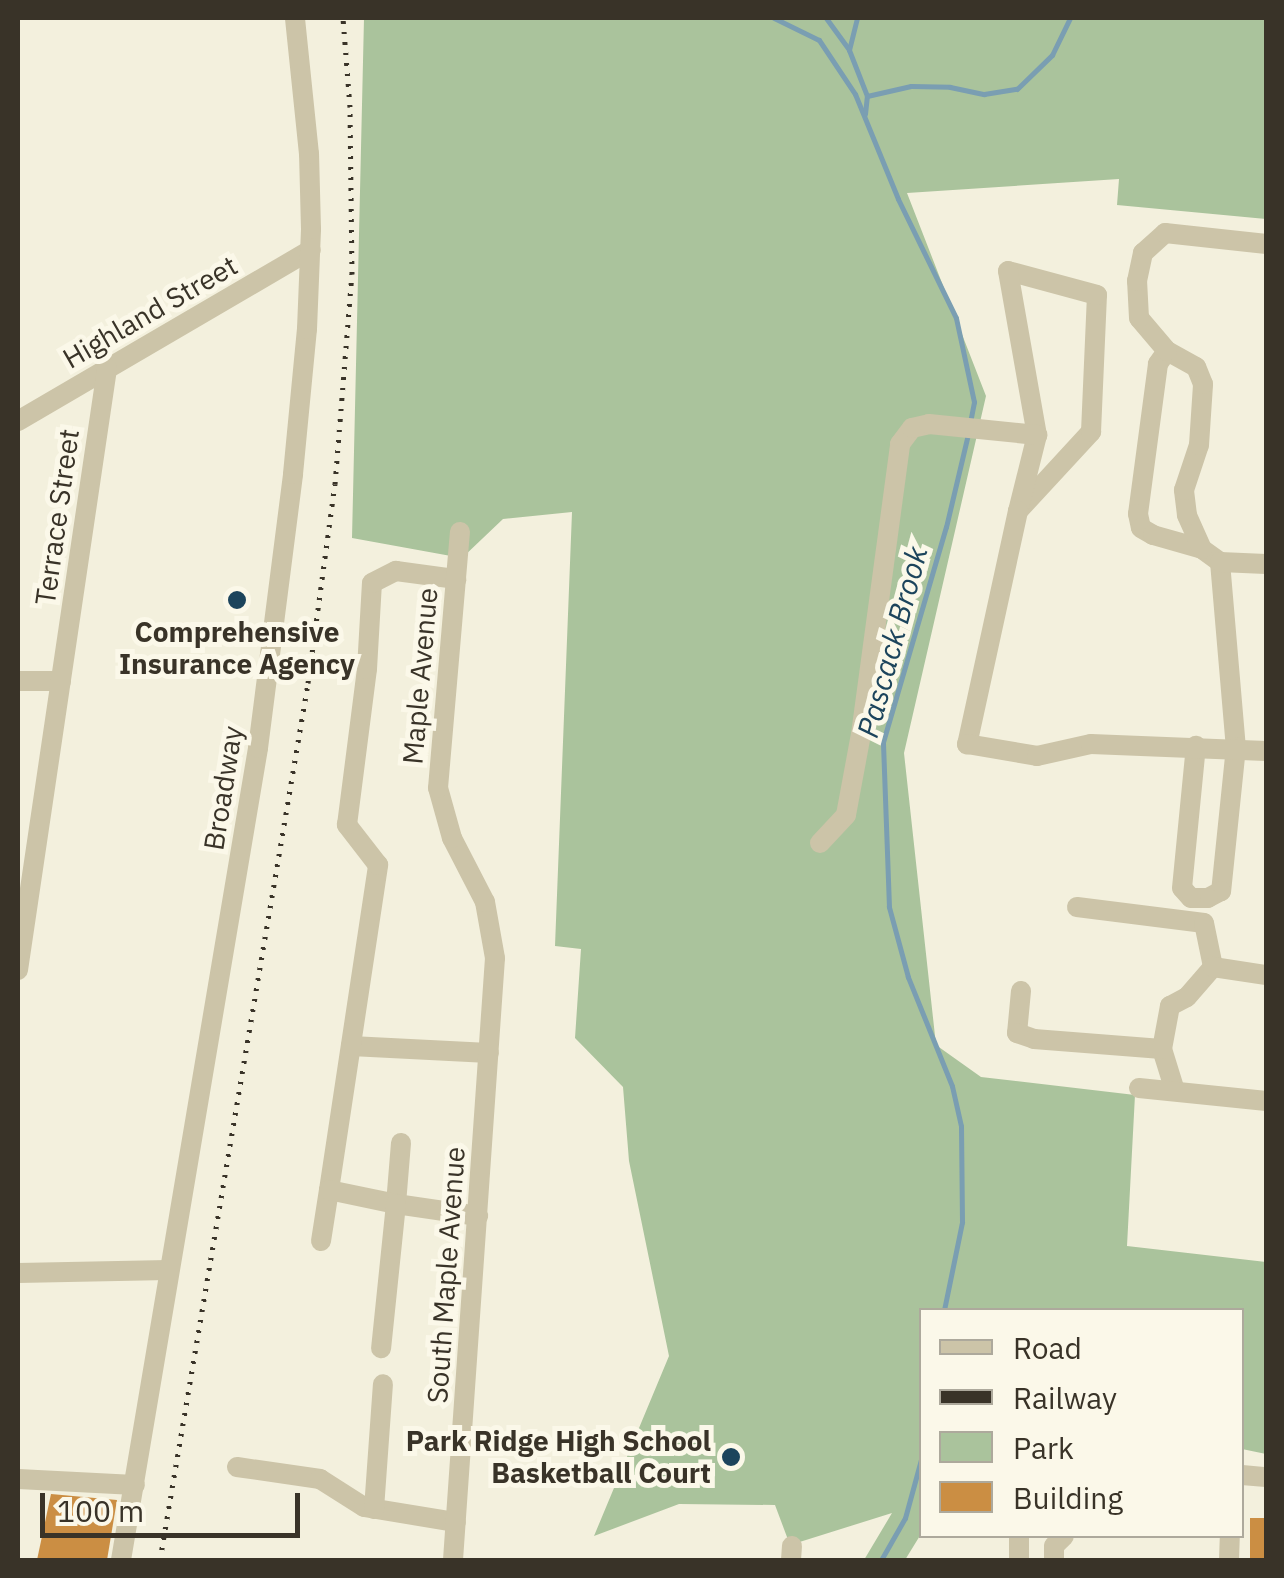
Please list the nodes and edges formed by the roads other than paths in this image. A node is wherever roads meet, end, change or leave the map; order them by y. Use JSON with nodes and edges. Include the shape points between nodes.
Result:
{"nodes":[{"id":1,"x":296,"y":18,"type":"edge"},
{"id":2,"x":1266,"y":244,"type":"edge"},
{"id":3,"x":311,"y":250,"type":"junction"},
{"id":4,"x":1167,"y":351,"type":"junction"},
{"id":5,"x":107,"y":369,"type":"junction"},
{"id":6,"x":18,"y":421,"type":"edge"},
{"id":7,"x":1037,"y":435,"type":"junction"},
{"id":8,"x":1018,"y":511,"type":"junction"},
{"id":9,"x":460,"y":532,"type":"dead end"},
{"id":10,"x":1211,"y":556,"type":"junction"},
{"id":11,"x":1266,"y":564,"type":"edge"},
{"id":12,"x":456,"y":578,"type":"junction"},
{"id":13,"x":18,"y":681,"type":"edge"},
{"id":14,"x":61,"y":681,"type":"junction"},
{"id":15,"x":1196,"y":746,"type":"junction"},
{"id":16,"x":1236,"y":747,"type":"junction"},
{"id":17,"x":1266,"y":751,"type":"edge"},
{"id":18,"x":820,"y":843,"type":"dead end"},
{"id":19,"x":1078,"y":907,"type":"dead end"},
{"id":20,"x":1213,"y":967,"type":"junction"},
{"id":21,"x":18,"y":970,"type":"edge"},
{"id":22,"x":1266,"y":975,"type":"edge"},
{"id":23,"x":1021,"y":991,"type":"dead end"},
{"id":24,"x":350,"y":1046,"type":"junction"},
{"id":25,"x":1162,"y":1049,"type":"junction"},
{"id":26,"x":489,"y":1053,"type":"junction"},
{"id":27,"x":1139,"y":1088,"type":"dead end"},
{"id":28,"x":1175,"y":1091,"type":"junction"},
{"id":29,"x":1266,"y":1101,"type":"edge"},
{"id":30,"x":402,"y":1142,"type":"dead end"},
{"id":31,"x":329,"y":1190,"type":"junction"},
{"id":32,"x":396,"y":1204,"type":"junction"},
{"id":33,"x":478,"y":1216,"type":"junction"},
{"id":34,"x":321,"y":1241,"type":"dead end"},
{"id":35,"x":168,"y":1270,"type":"junction"},
{"id":36,"x":18,"y":1273,"type":"edge"},
{"id":37,"x":381,"y":1348,"type":"dead end"},
{"id":38,"x":384,"y":1384,"type":"dead end"},
{"id":39,"x":237,"y":1467,"type":"dead end"},
{"id":40,"x":18,"y":1480,"type":"edge"},
{"id":41,"x":135,"y":1484,"type":"junction"},
{"id":42,"x":374,"y":1509,"type":"junction"},
{"id":43,"x":456,"y":1522,"type":"junction"},
{"id":44,"x":1062,"y":1538,"type":"edge"},
{"id":45,"x":121,"y":1560,"type":"edge"},
{"id":46,"x":454,"y":1560,"type":"edge"},
{"id":47,"x":1054,"y":1560,"type":"edge"}],
"edges":[{"from":1,"to":3,"type":"street","name":"Broadway"},
{"from":2,"to":4,"type":"street","via":[[1164,233],[1151,243],[1142,253],[1136,302],[1139,318]]},
{"from":3,"to":5,"type":"street","name":"Highland Street"},
{"from":3,"to":35,"type":"street","name":"Broadway","via":[[294,474],[266,690]]},
{"from":4,"to":10,"type":"street","via":[[1196,367],[1204,384],[1199,445],[1184,490],[1188,515]]},
{"from":4,"to":10,"type":"street","via":[[1158,364],[1141,528]]},
{"from":5,"to":6,"type":"street","name":"Highland Street"},
{"from":5,"to":14,"type":"street","name":"Terrace Street"},
{"from":7,"to":8,"type":"street"},
{"from":7,"to":8,"type":"street","via":[[1008,270],[1097,295],[1091,432]]},
{"from":7,"to":18,"type":"street","via":[[912,428],[900,444],[846,815]]},
{"from":8,"to":15,"type":"street","via":[[968,744],[1037,756],[1092,744]]},
{"from":9,"to":12,"type":"street","name":"Maple Avenue"},
{"from":10,"to":11,"type":"street"},
{"from":10,"to":16,"type":"street"},
{"from":12,"to":24,"type":"street","via":[[396,571],[372,583],[346,825],[378,866]]},
{"from":12,"to":26,"type":"street","name":"Maple Avenue","via":[[438,788],[492,929]]},
{"from":13,"to":14,"type":"street"},
{"from":14,"to":21,"type":"street","name":"Terrace Street"},
{"from":15,"to":16,"type":"street"},
{"from":15,"to":16,"type":"street","via":[[1182,888],[1191,898],[1220,892]]},
{"from":16,"to":17,"type":"street"},
{"from":19,"to":20,"type":"street","via":[[1204,923]]},
{"from":20,"to":22,"type":"street"},
{"from":20,"to":25,"type":"street","via":[[1187,998],[1170,1006]]},
{"from":23,"to":25,"type":"street","via":[[1018,1033]]},
{"from":24,"to":26,"type":"street"},
{"from":24,"to":31,"type":"street"},
{"from":25,"to":28,"type":"street"},
{"from":26,"to":33,"type":"street","name":"South Maple Avenue"},
{"from":27,"to":28,"type":"street"},
{"from":28,"to":29,"type":"street"},
{"from":30,"to":32,"type":"street"},
{"from":31,"to":32,"type":"street"},
{"from":31,"to":34,"type":"street"},
{"from":32,"to":33,"type":"street"},
{"from":32,"to":37,"type":"street"},
{"from":33,"to":43,"type":"street","name":"South Maple Avenue"},
{"from":35,"to":36,"type":"street"},
{"from":35,"to":41,"type":"street","name":"Broadway"},
{"from":38,"to":42,"type":"street"},
{"from":39,"to":42,"type":"street","via":[[320,1479]]},
{"from":40,"to":41,"type":"street"},
{"from":41,"to":45,"type":"street","name":"Broadway"},
{"from":42,"to":43,"type":"street"},
{"from":43,"to":46,"type":"street","name":"South Maple Avenue"},
{"from":44,"to":47,"type":"street"}]}
